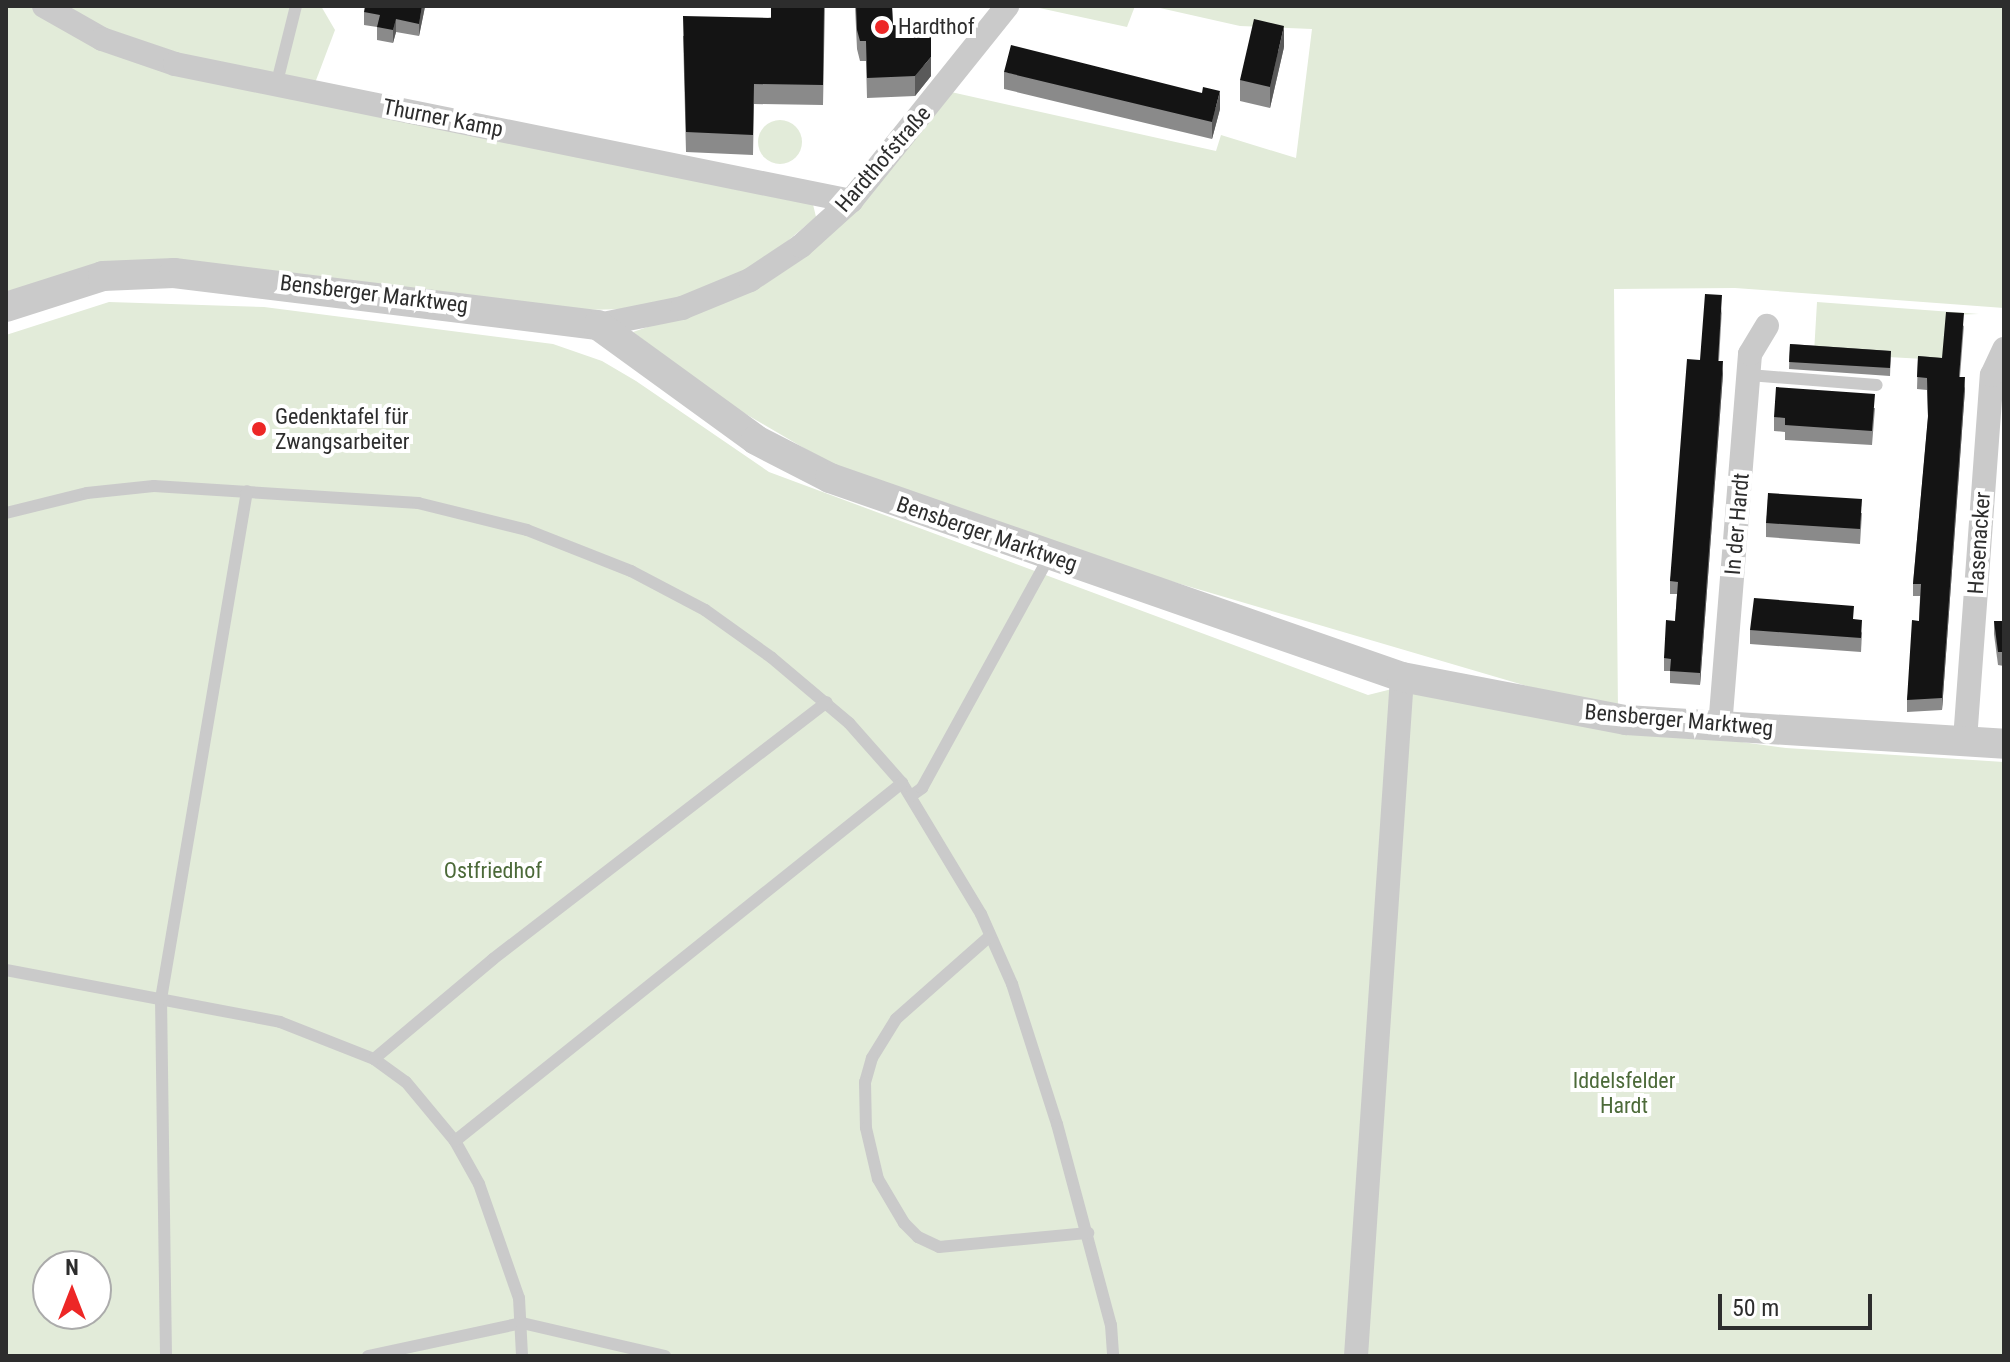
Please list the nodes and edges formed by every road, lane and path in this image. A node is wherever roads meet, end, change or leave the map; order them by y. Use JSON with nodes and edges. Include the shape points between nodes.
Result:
{"nodes":[{"id":1,"x":44,"y":6,"type":"edge"},
{"id":2,"x":296,"y":6,"type":"edge"},
{"id":3,"x":1007,"y":6,"type":"edge"},
{"id":4,"x":76,"y":14,"type":"edge"},
{"id":5,"x":276,"y":86,"type":"junction"},
{"id":6,"x":851,"y":201,"type":"junction"},
{"id":7,"x":6,"y":307,"type":"edge"},
{"id":8,"x":598,"y":325,"type":"junction"},
{"id":9,"x":1767,"y":326,"type":"dead end"},
{"id":10,"x":2004,"y":349,"type":"edge"},
{"id":11,"x":1749,"y":375,"type":"junction"},
{"id":12,"x":1877,"y":385,"type":"dead end"},
{"id":13,"x":1997,"y":405,"type":"edge"},
{"id":14,"x":247,"y":491,"type":"junction"},
{"id":15,"x":6,"y":513,"type":"edge"},
{"id":16,"x":1050,"y":555,"type":"junction"},
{"id":17,"x":1402,"y":677,"type":"junction"},
{"id":18,"x":827,"y":702,"type":"junction"},
{"id":19,"x":1720,"y":727,"type":"junction"},
{"id":20,"x":1965,"y":740,"type":"junction"},
{"id":21,"x":2004,"y":744,"type":"edge"},
{"id":22,"x":902,"y":783,"type":"junction"},
{"id":23,"x":911,"y":796,"type":"junction"},
{"id":24,"x":990,"y":936,"type":"junction"},
{"id":25,"x":6,"y":970,"type":"edge"},
{"id":26,"x":161,"y":999,"type":"junction"},
{"id":27,"x":374,"y":1059,"type":"junction"},
{"id":28,"x":455,"y":1141,"type":"junction"},
{"id":29,"x":1088,"y":1233,"type":"junction"},
{"id":30,"x":522,"y":1323,"type":"junction"},
{"id":31,"x":166,"y":1356,"type":"edge"},
{"id":32,"x":368,"y":1356,"type":"edge"},
{"id":33,"x":522,"y":1356,"type":"edge"},
{"id":34,"x":665,"y":1356,"type":"edge"},
{"id":35,"x":1113,"y":1356,"type":"edge"},
{"id":36,"x":1356,"y":1356,"type":"edge"}],
"edges":[{"from":1,"to":4,"type":"street","name":"Thurner Kamp"},
{"from":2,"to":5,"type":"lane"},
{"from":3,"to":6,"type":"street","name":"Hardthofstraße"},
{"from":4,"to":5,"type":"street","name":"Thurner Kamp","via":[[134,52]]},
{"from":5,"to":6,"type":"street","name":"Thurner Kamp"},
{"from":6,"to":8,"type":"street","name":"Hardthofstraße","via":[[801,246],[750,280],[682,308]]},
{"from":7,"to":8,"type":"street","name":"Bensberger Marktweg","via":[[67,284],[162,273],[428,300]]},
{"from":8,"to":16,"type":"street","name":"Bensberger Marktweg","via":[[788,458],[869,494]]},
{"from":9,"to":11,"type":"street","name":"In der Hardt","via":[[1750,354]]},
{"from":10,"to":13,"type":"street","name":"Hasenacker","via":[[1992,375]]},
{"from":11,"to":12,"type":"lane"},
{"from":11,"to":19,"type":"street","name":"In der Hardt"},
{"from":13,"to":20,"type":"street","name":"Hasenacker"},
{"from":14,"to":15,"type":"lane","via":[[141,488],[87,493]]},
{"from":14,"to":18,"type":"lane","via":[[418,503],[527,530],[592,554],[705,610]]},
{"from":14,"to":26,"type":"lane"},
{"from":16,"to":17,"type":"street","name":"Bensberger Marktweg"},
{"from":16,"to":23,"type":"lane","via":[[922,788]]},
{"from":17,"to":19,"type":"street","name":"Bensberger Marktweg","via":[[1620,719]]},
{"from":17,"to":36,"type":"street"},
{"from":18,"to":22,"type":"lane"},
{"from":18,"to":27,"type":"lane","via":[[504,950]]},
{"from":19,"to":20,"type":"street","name":"Bensberger Marktweg"},
{"from":20,"to":21,"type":"street","name":"Bensberger Marktweg"},
{"from":22,"to":23,"type":"lane"},
{"from":22,"to":28,"type":"lane"},
{"from":23,"to":24,"type":"lane","via":[[968,887]]},
{"from":24,"to":29,"type":"lane","via":[[1036,1055]]},
{"from":24,"to":29,"type":"lane","via":[[896,1019],[872,1058],[865,1082],[866,1128],[878,1179],[904,1223],[939,1247]]},
{"from":25,"to":26,"type":"lane"},
{"from":26,"to":27,"type":"lane","via":[[280,1022]]},
{"from":26,"to":31,"type":"lane"},
{"from":27,"to":28,"type":"lane","via":[[406,1082]]},
{"from":28,"to":30,"type":"lane","via":[[497,1230]]},
{"from":29,"to":35,"type":"lane","via":[[1111,1325]]},
{"from":30,"to":32,"type":"lane"},
{"from":30,"to":33,"type":"lane"},
{"from":30,"to":34,"type":"lane"}]}
